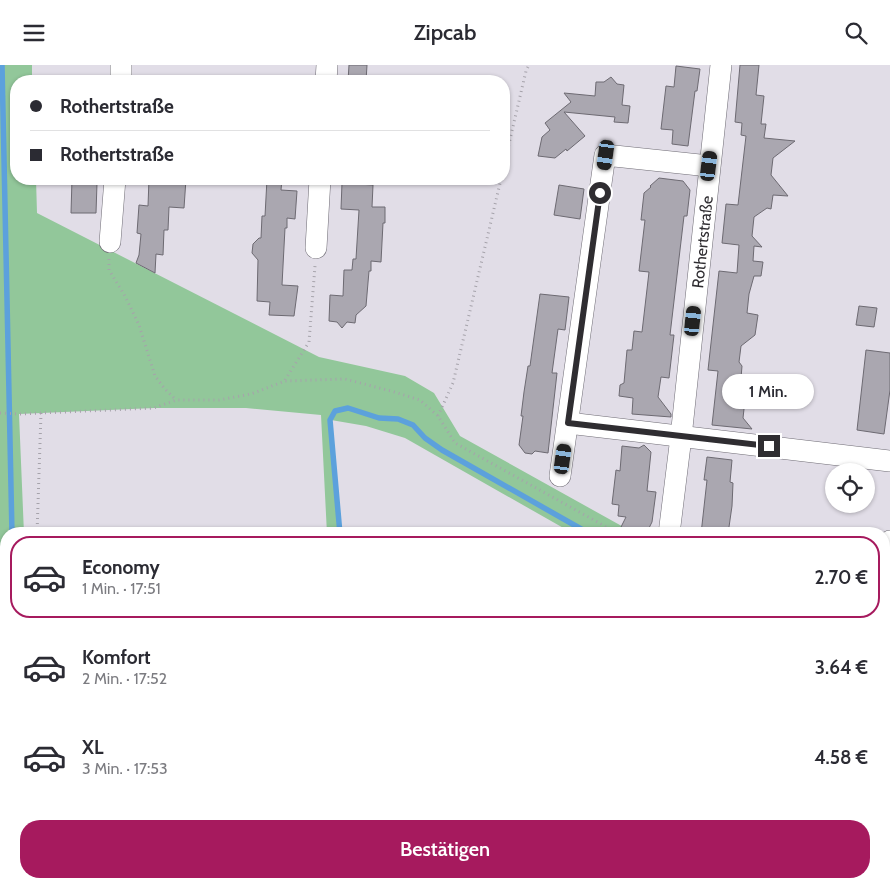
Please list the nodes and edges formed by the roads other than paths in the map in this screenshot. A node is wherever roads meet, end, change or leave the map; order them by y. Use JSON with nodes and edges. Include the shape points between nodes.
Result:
{"nodes":[{"id":1,"x":721,"y":65,"type":"edge"},
{"id":2,"x":709,"y":166,"type":"junction"},
{"id":3,"x":115,"y":185,"type":"edge"},
{"id":4,"x":320,"y":185,"type":"edge"},
{"id":5,"x":110,"y":242,"type":"road end"},
{"id":6,"x":316,"y":248,"type":"road end"},
{"id":7,"x":568,"y":423,"type":"junction"},
{"id":8,"x":681,"y":437,"type":"junction"},
{"id":9,"x":890,"y":461,"type":"edge"},
{"id":10,"x":560,"y":476,"type":"dead end"},
{"id":11,"x":669,"y":527,"type":"edge"}],
"edges":[{"from":1,"to":2,"type":"street","name":"Rothertstraße"},
{"from":2,"to":7,"type":"street","via":[[606,155]]},
{"from":2,"to":8,"type":"street","name":"Rothertstraße"},
{"from":3,"to":5,"type":"street"},
{"from":4,"to":6,"type":"street"},
{"from":7,"to":8,"type":"street"},
{"from":7,"to":10,"type":"street"},
{"from":8,"to":9,"type":"street"},
{"from":8,"to":11,"type":"street","name":"Rothertstraße"}]}
